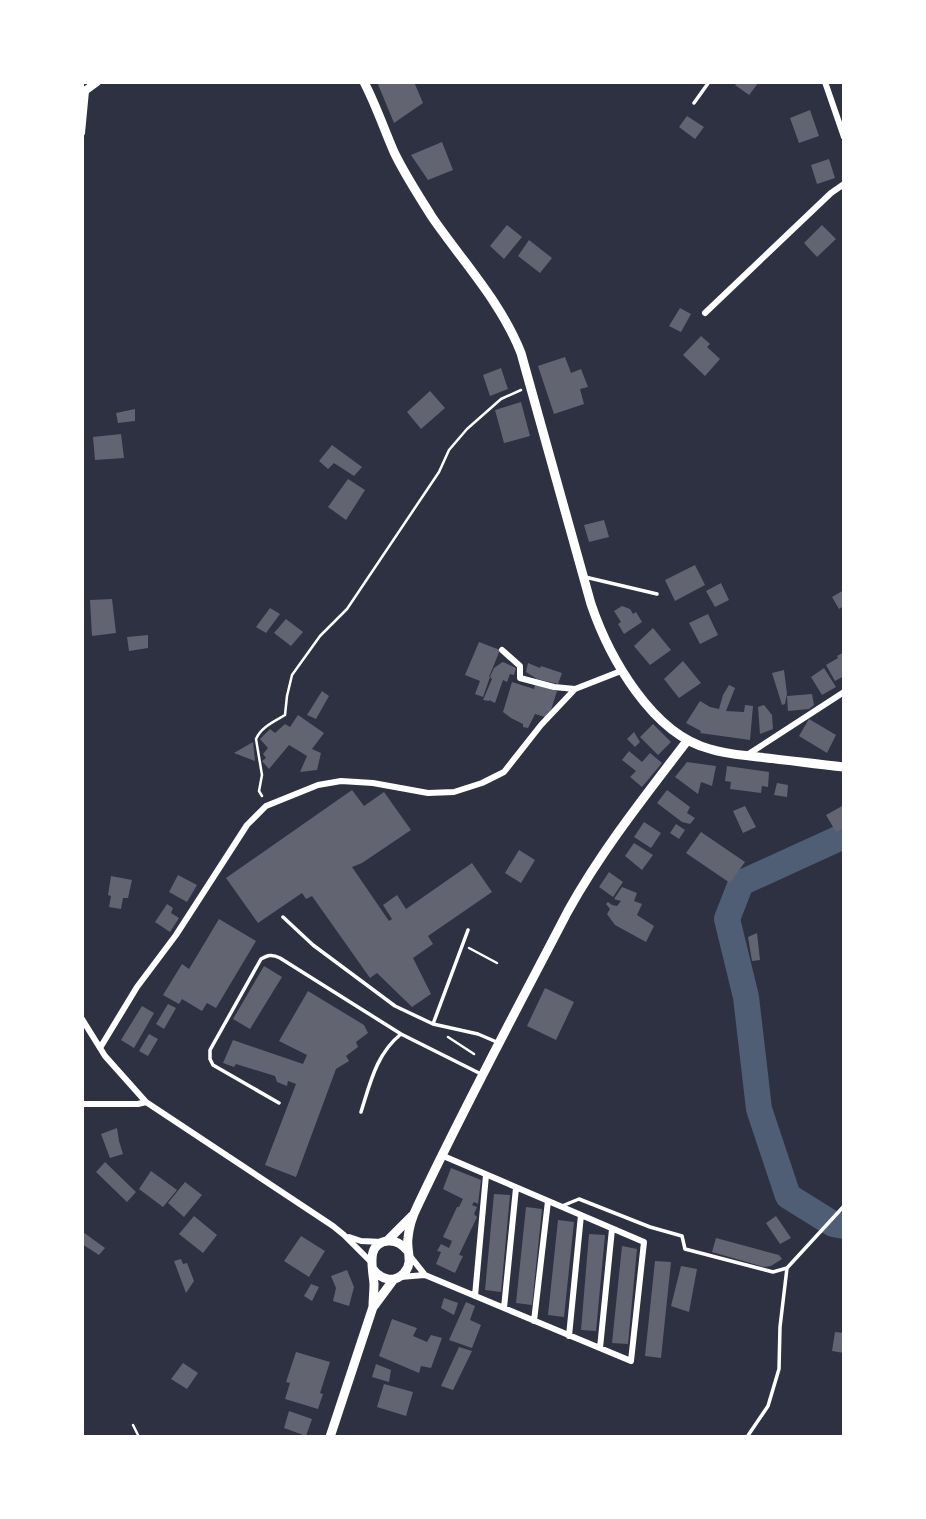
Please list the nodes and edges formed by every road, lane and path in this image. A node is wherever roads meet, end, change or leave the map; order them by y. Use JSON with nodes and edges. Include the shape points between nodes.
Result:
{"nodes":[{"id":1,"x":97,"y":82,"type":"edge"},
{"id":2,"x":364,"y":82,"type":"edge"},
{"id":3,"x":709,"y":82,"type":"edge"},
{"id":4,"x":825,"y":82,"type":"edge"},
{"id":5,"x":84,"y":92,"type":"edge"},
{"id":6,"x":694,"y":103,"type":"dead end"},
{"id":7,"x":82,"y":133,"type":"edge"},
{"id":8,"x":844,"y":137,"type":"edge"},
{"id":9,"x":844,"y":184,"type":"edge"},
{"id":10,"x":705,"y":313,"type":"dead end"},
{"id":11,"x":529,"y":386,"type":"junction"},
{"id":12,"x":583,"y":577,"type":"junction"},
{"id":13,"x":657,"y":594,"type":"dead end"},
{"id":14,"x":502,"y":650,"type":"dead end"},
{"id":15,"x":621,"y":671,"type":"junction"},
{"id":16,"x":575,"y":689,"type":"junction"},
{"id":17,"x":844,"y":692,"type":"edge"},
{"id":18,"x":687,"y":741,"type":"junction"},
{"id":19,"x":747,"y":755,"type":"junction"},
{"id":20,"x":844,"y":767,"type":"edge"},
{"id":21,"x":266,"y":806,"type":"junction"},
{"id":22,"x":283,"y":917,"type":"dead end"},
{"id":23,"x":468,"y":930,"type":"dead end"},
{"id":24,"x":463,"y":944,"type":"junction"},
{"id":25,"x":497,"y":963,"type":"dead end"},
{"id":26,"x":82,"y":1019,"type":"edge"},
{"id":27,"x":433,"y":1024,"type":"junction"},
{"id":28,"x":401,"y":1034,"type":"junction"},
{"id":29,"x":499,"y":1043,"type":"junction"},
{"id":30,"x":100,"y":1048,"type":"junction"},
{"id":31,"x":474,"y":1054,"type":"dead end"},
{"id":32,"x":483,"y":1074,"type":"junction"},
{"id":33,"x":146,"y":1102,"type":"junction"},
{"id":34,"x":279,"y":1103,"type":"dead end"},
{"id":35,"x":82,"y":1104,"type":"edge"},
{"id":36,"x":361,"y":1112,"type":"dead end"},
{"id":37,"x":441,"y":1156,"type":"junction"},
{"id":38,"x":486,"y":1175,"type":"junction"},
{"id":39,"x":516,"y":1188,"type":"junction"},
{"id":40,"x":548,"y":1201,"type":"junction"},
{"id":41,"x":561,"y":1206,"type":"junction"},
{"id":42,"x":844,"y":1206,"type":"edge"},
{"id":43,"x":413,"y":1215,"type":"junction"},
{"id":44,"x":581,"y":1215,"type":"junction"},
{"id":45,"x":612,"y":1229,"type":"junction"},
{"id":46,"x":344,"y":1234,"type":"junction"},
{"id":47,"x":385,"y":1242,"type":"junction"},
{"id":48,"x":408,"y":1253,"type":"junction"},
{"id":49,"x":372,"y":1265,"type":"junction"},
{"id":50,"x":787,"y":1268,"type":"junction"},
{"id":51,"x":425,"y":1275,"type":"junction"},
{"id":52,"x":397,"y":1278,"type":"junction"},
{"id":53,"x":475,"y":1296,"type":"junction"},
{"id":54,"x":373,"y":1307,"type":"junction"},
{"id":55,"x":504,"y":1308,"type":"junction"},
{"id":56,"x":534,"y":1321,"type":"junction"},
{"id":57,"x":569,"y":1335,"type":"junction"},
{"id":58,"x":600,"y":1348,"type":"junction"},
{"id":59,"x":133,"y":1424,"type":"dead end"},
{"id":60,"x":139,"y":1437,"type":"edge"},
{"id":61,"x":330,"y":1437,"type":"edge"},
{"id":62,"x":747,"y":1437,"type":"edge"}],
"edges":[{"from":1,"to":5,"type":"street"},
{"from":2,"to":11,"type":"main road","via":[[411,182],[504,318],[521,353]]},
{"from":3,"to":6,"type":"lane"},
{"from":4,"to":8,"type":"street"},
{"from":5,"to":7,"type":"street"},
{"from":9,"to":10,"type":"street"},
{"from":11,"to":12,"type":"main road"},
{"from":11,"to":21,"type":"path","via":[[501,399],[449,450],[432,483],[347,609],[292,675],[285,715],[256,739],[260,791]]},
{"from":12,"to":13,"type":"lane"},
{"from":12,"to":15,"type":"main road","via":[[599,629]]},
{"from":14,"to":16,"type":"street","via":[[520,666],[520,678]]},
{"from":15,"to":16,"type":"street"},
{"from":15,"to":18,"type":"main road","via":[[659,717]]},
{"from":16,"to":21,"type":"street","via":[[504,772],[482,783],[454,792],[428,793],[341,780]]},
{"from":17,"to":19,"type":"street"},
{"from":18,"to":19,"type":"main road"},
{"from":18,"to":29,"type":"main road","via":[[587,876]]},
{"from":19,"to":20,"type":"main road"},
{"from":21,"to":30,"type":"street","via":[[247,825]]},
{"from":22,"to":27,"type":"lane","via":[[396,1006]]},
{"from":23,"to":24,"type":"lane"},
{"from":24,"to":25,"type":"path"},
{"from":24,"to":27,"type":"lane"},
{"from":26,"to":30,"type":"street"},
{"from":27,"to":29,"type":"lane"},
{"from":27,"to":31,"type":"path"},
{"from":28,"to":32,"type":"lane"},
{"from":28,"to":34,"type":"lane","via":[[280,958],[267,955],[216,1039],[210,1059]]},
{"from":28,"to":36,"type":"lane","via":[[378,1061]]},
{"from":29,"to":32,"type":"main road"},
{"from":30,"to":33,"type":"street"},
{"from":32,"to":37,"type":"main road"},
{"from":33,"to":35,"type":"street"},
{"from":33,"to":46,"type":"street"},
{"from":37,"to":38,"type":"street"},
{"from":37,"to":43,"type":"main road"},
{"from":38,"to":39,"type":"street"},
{"from":38,"to":53,"type":"street"},
{"from":39,"to":40,"type":"street"},
{"from":39,"to":55,"type":"street"},
{"from":40,"to":41,"type":"street"},
{"from":40,"to":56,"type":"street"},
{"from":41,"to":44,"type":"street"},
{"from":41,"to":50,"type":"lane","via":[[579,1199],[682,1236],[685,1249],[773,1272]]},
{"from":42,"to":50,"type":"lane"},
{"from":43,"to":47,"type":"main road"},
{"from":43,"to":48,"type":"main road"},
{"from":44,"to":45,"type":"street"},
{"from":44,"to":57,"type":"street"},
{"from":45,"to":58,"type":"street"},
{"from":45,"to":58,"type":"street","via":[[644,1242],[631,1361]]},
{"from":46,"to":47,"type":"street","via":[[361,1241]]},
{"from":46,"to":49,"type":"street"},
{"from":47,"to":48,"type":"main road","via":[[402,1244]]},
{"from":47,"to":49,"type":"main road","via":[[374,1250]]},
{"from":48,"to":51,"type":"street"},
{"from":48,"to":52,"type":"main road","via":[[408,1267]]},
{"from":49,"to":52,"type":"main road","via":[[382,1278]]},
{"from":49,"to":54,"type":"main road"},
{"from":50,"to":62,"type":"lane","via":[[779,1369],[768,1406]]},
{"from":51,"to":52,"type":"street"},
{"from":51,"to":53,"type":"street"},
{"from":52,"to":54,"type":"main road"},
{"from":53,"to":55,"type":"street"},
{"from":54,"to":61,"type":"main road"},
{"from":55,"to":56,"type":"street"},
{"from":56,"to":57,"type":"street"},
{"from":57,"to":58,"type":"street"},
{"from":59,"to":60,"type":"path"}]}
